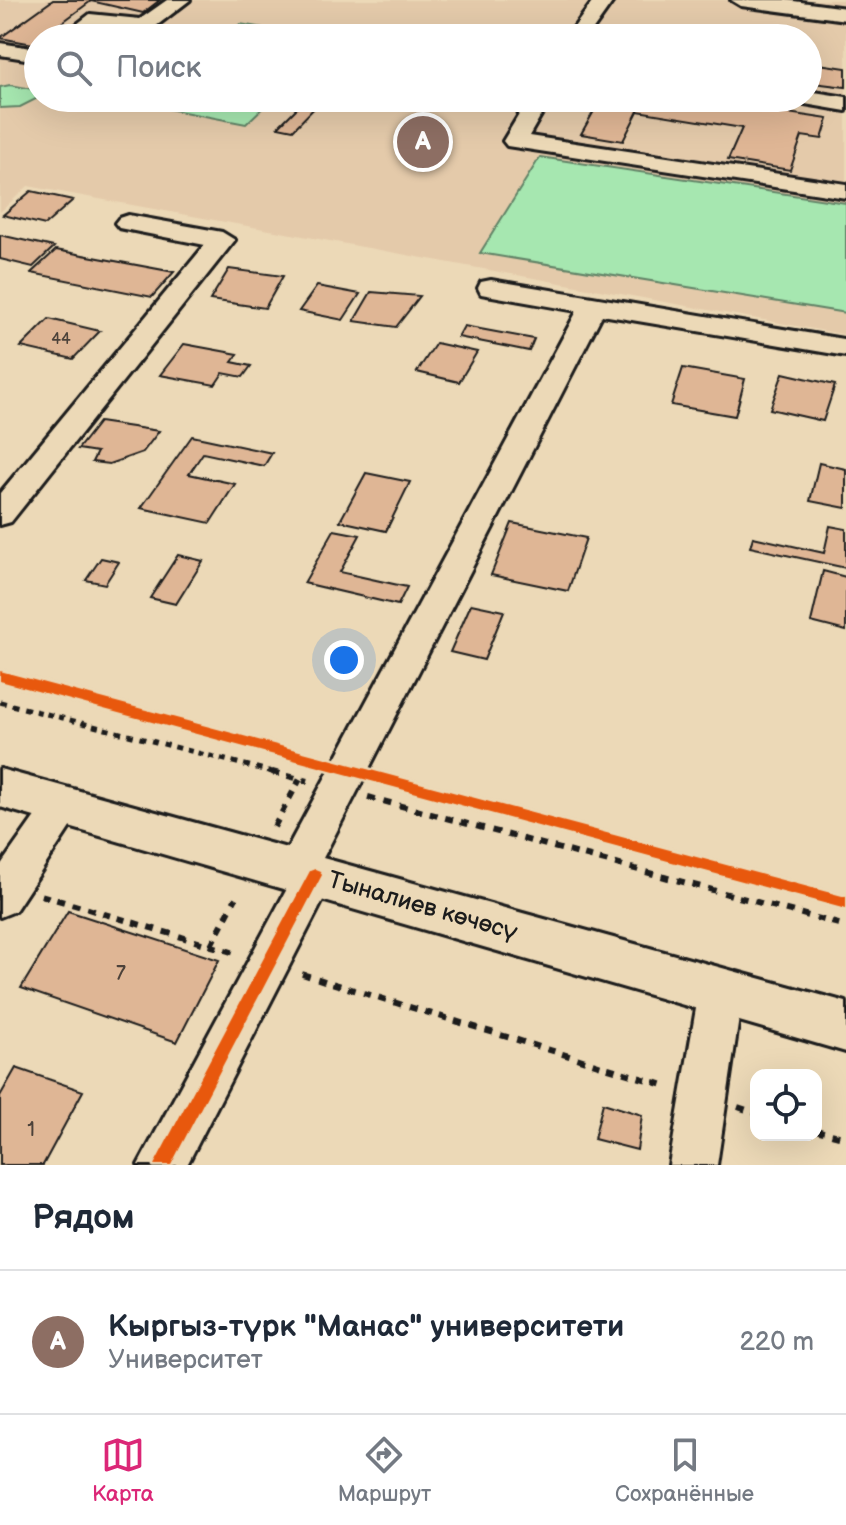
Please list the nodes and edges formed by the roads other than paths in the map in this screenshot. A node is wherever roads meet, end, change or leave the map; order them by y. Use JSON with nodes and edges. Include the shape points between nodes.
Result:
{"nodes":[{"id":1,"x":180,"y":0,"type":"edge"},
{"id":2,"x":604,"y":0,"type":"edge"},
{"id":3,"x":741,"y":0,"type":"edge"},
{"id":4,"x":846,"y":14,"type":"edge"},
{"id":5,"x":89,"y":24,"type":"edge"},
{"id":6,"x":132,"y":24,"type":"edge"},
{"id":7,"x":147,"y":24,"type":"edge"},
{"id":8,"x":586,"y":24,"type":"edge"},
{"id":9,"x":0,"y":49,"type":"edge"},
{"id":10,"x":24,"y":53,"type":"edge"},
{"id":11,"x":822,"y":100,"type":"edge"},
{"id":12,"x":846,"y":104,"type":"edge"},
{"id":13,"x":532,"y":112,"type":"edge"},
{"id":14,"x":846,"y":191,"type":"edge"},
{"id":15,"x":128,"y":223,"type":"dead end"},
{"id":16,"x":491,"y":288,"type":"dead end"},
{"id":17,"x":593,"y":307,"type":"junction"},
{"id":18,"x":843,"y":348,"type":"dead end"},
{"id":19,"x":0,"y":514,"type":"edge"},
{"id":20,"x":0,"y":788,"type":"edge"},
{"id":21,"x":64,"y":806,"type":"junction"},
{"id":22,"x":295,"y":857,"type":"junction"},
{"id":23,"x":4,"y":892,"type":"edge"},
{"id":24,"x":721,"y":991,"type":"junction"},
{"id":25,"x":846,"y":1027,"type":"edge"},
{"id":26,"x":695,"y":1164,"type":"edge"},
{"id":27,"x":162,"y":1165,"type":"edge"}],
"edges":[{"from":1,"to":7,"type":"street"},
{"from":2,"to":8,"type":"street"},
{"from":3,"to":4,"type":"street"},
{"from":5,"to":6,"type":"street","via":[[97,18]]},
{"from":9,"to":10,"type":"street"},
{"from":11,"to":12,"type":"street"},
{"from":13,"to":14,"type":"street","via":[[515,141]]},
{"from":15,"to":19,"type":"street","via":[[222,240]]},
{"from":16,"to":17,"type":"street"},
{"from":17,"to":18,"type":"street"},
{"from":17,"to":22,"type":"street","via":[[338,789]]},
{"from":20,"to":21,"type":"main road","name":"Тыналиев көчөсү"},
{"from":21,"to":22,"type":"main road","name":"Тыналиев көчөсү"},
{"from":21,"to":23,"type":"street"},
{"from":22,"to":24,"type":"main road","name":"Тыналиев көчөсү"},
{"from":22,"to":27,"type":"street","via":[[270,964]]},
{"from":24,"to":25,"type":"main road","name":"Тыналиев көчөсү"},
{"from":24,"to":26,"type":"street"}]}
